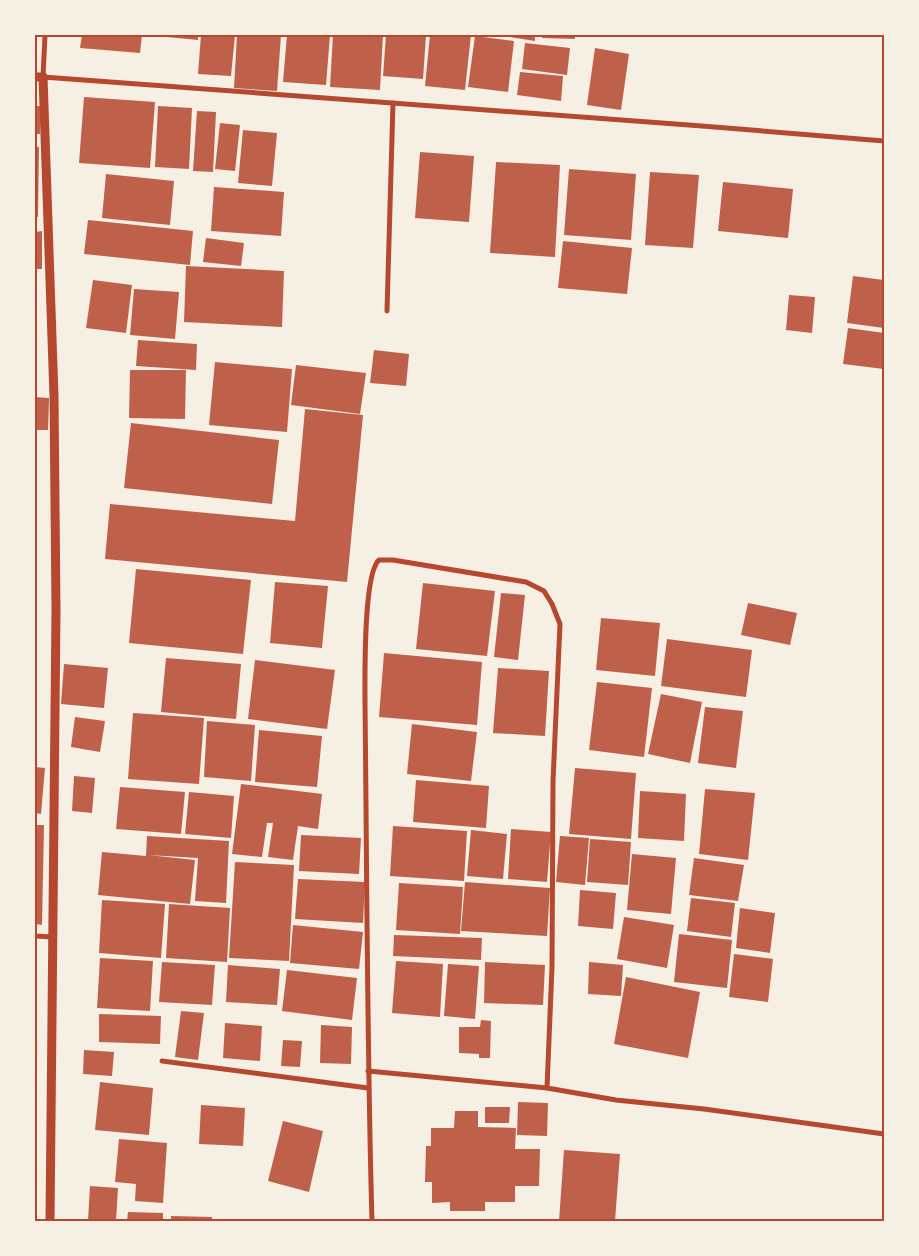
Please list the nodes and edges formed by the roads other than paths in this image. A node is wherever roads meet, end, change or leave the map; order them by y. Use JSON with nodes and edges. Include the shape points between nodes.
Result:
{"nodes":[{"id":1,"x":45,"y":35,"type":"edge"},
{"id":2,"x":39,"y":77,"type":"edge"},
{"id":3,"x":393,"y":103,"type":"junction"},
{"id":4,"x":884,"y":141,"type":"edge"},
{"id":5,"x":387,"y":311,"type":"dead end"},
{"id":6,"x":35,"y":936,"type":"edge"},
{"id":7,"x":52,"y":937,"type":"junction"},
{"id":8,"x":162,"y":1061,"type":"dead end"},
{"id":9,"x":368,"y":1071,"type":"junction"},
{"id":10,"x":368,"y":1088,"type":"junction"},
{"id":11,"x":547,"y":1088,"type":"junction"},
{"id":12,"x":884,"y":1134,"type":"edge"},
{"id":13,"x":50,"y":1221,"type":"edge"},
{"id":14,"x":372,"y":1221,"type":"edge"}],
"edges":[{"from":1,"to":2,"type":"street"},
{"from":2,"to":3,"type":"street"},
{"from":2,"to":7,"type":"street","via":[[54,425],[56,610]]},
{"from":3,"to":4,"type":"street"},
{"from":3,"to":5,"type":"street"},
{"from":6,"to":7,"type":"street"},
{"from":7,"to":13,"type":"street"},
{"from":8,"to":10,"type":"street"},
{"from":9,"to":10,"type":"street"},
{"from":9,"to":11,"type":"street"},
{"from":9,"to":11,"type":"street","via":[[365,658],[373,567],[379,560],[386,559],[526,582],[544,591],[560,624],[553,781],[552,967]]},
{"from":10,"to":14,"type":"street"},
{"from":11,"to":12,"type":"street","via":[[616,1100]]}]}
